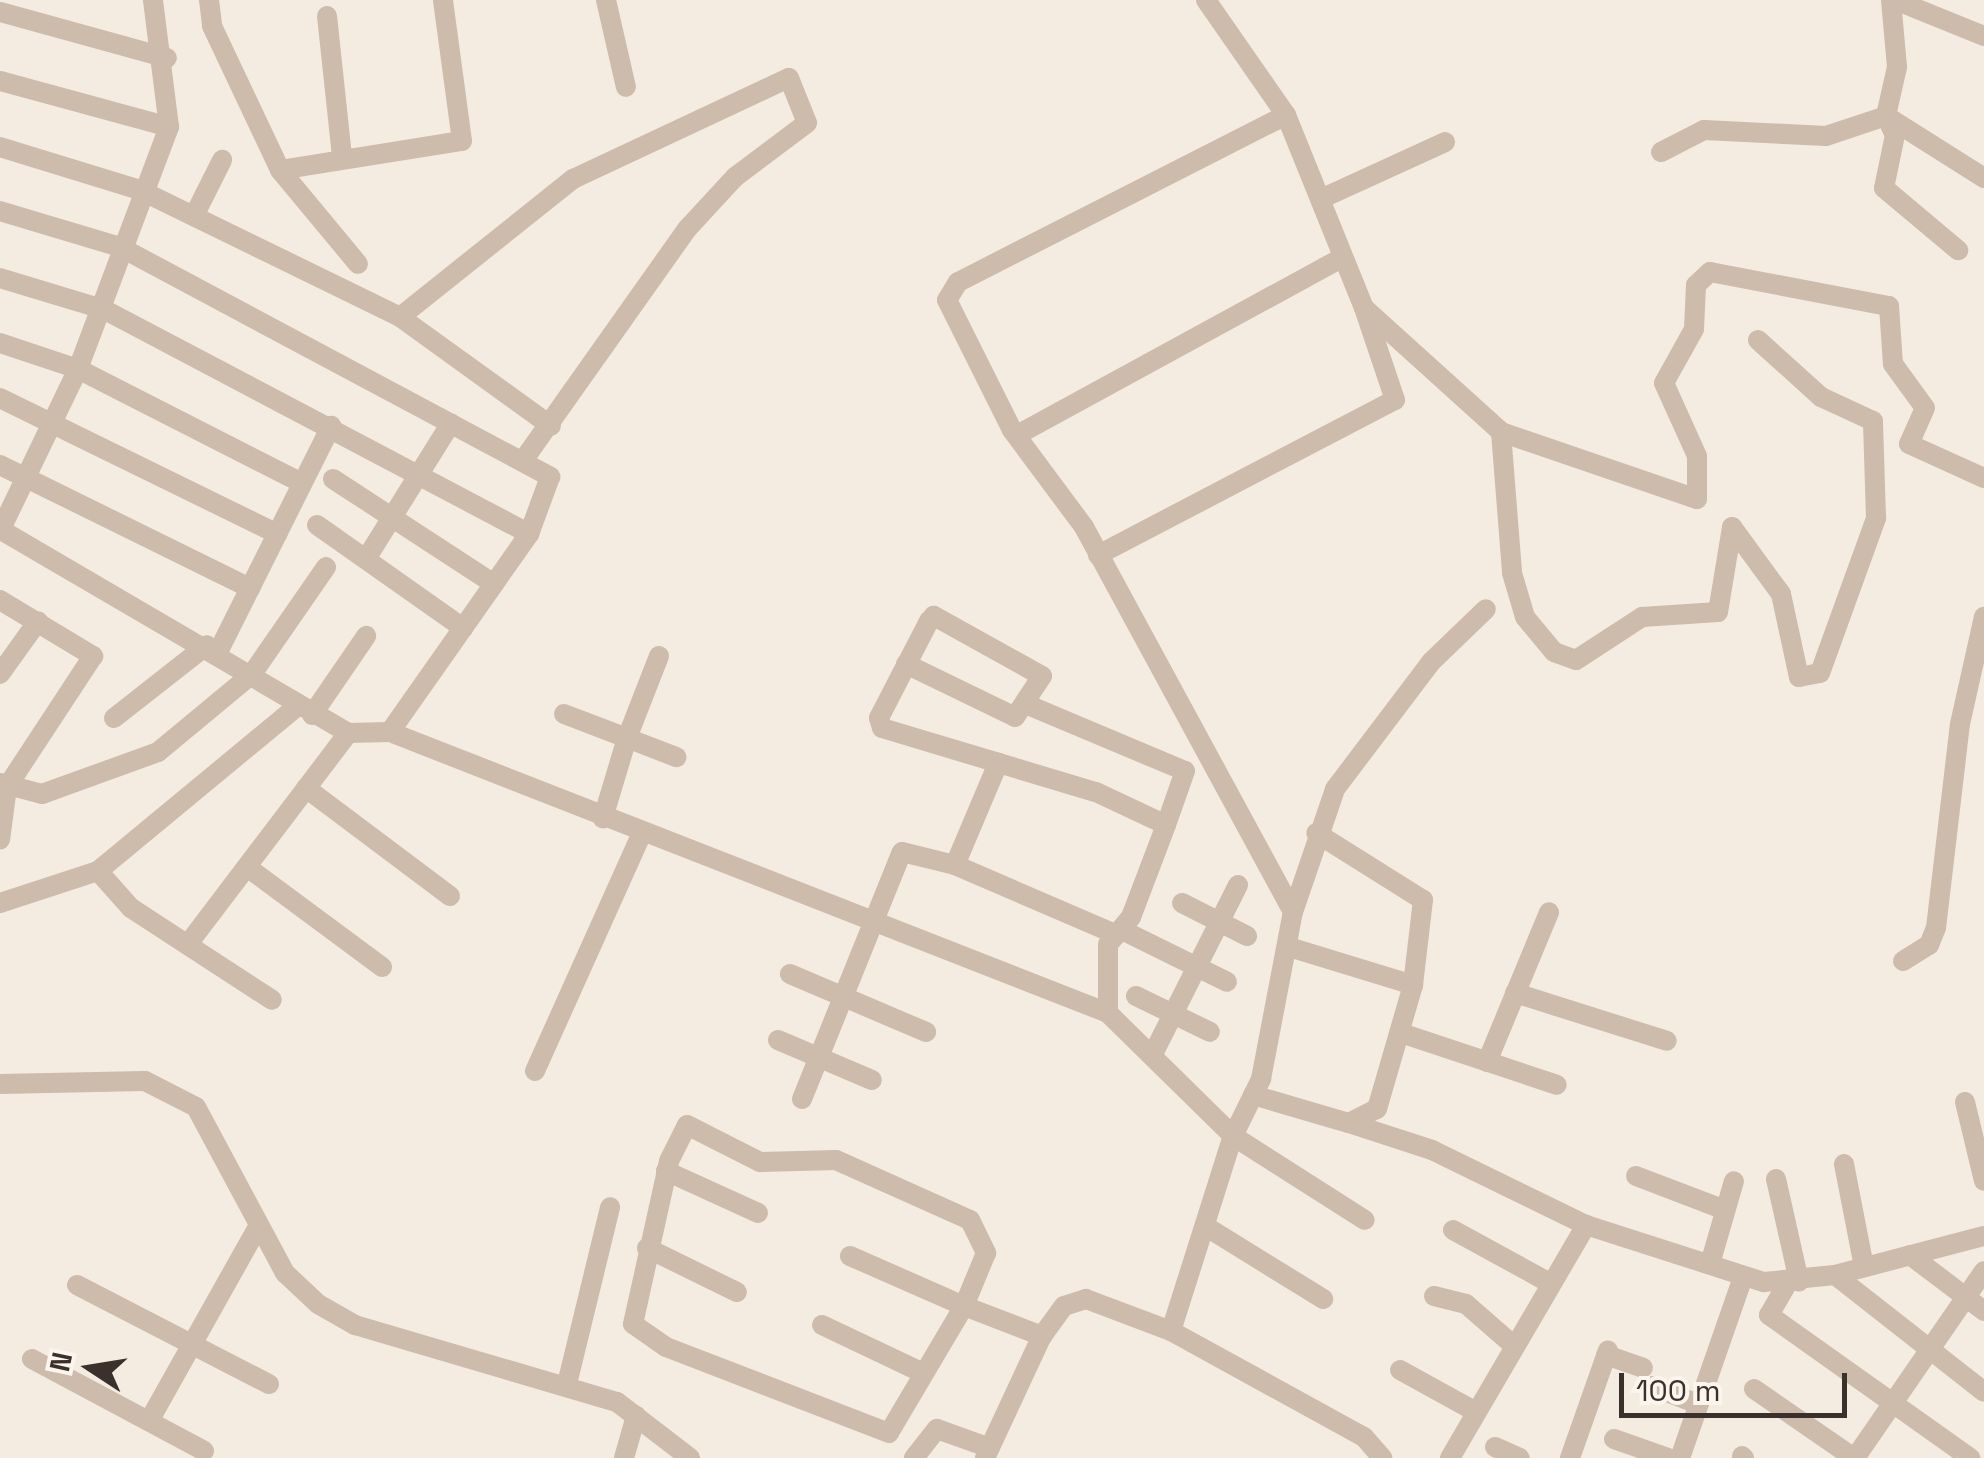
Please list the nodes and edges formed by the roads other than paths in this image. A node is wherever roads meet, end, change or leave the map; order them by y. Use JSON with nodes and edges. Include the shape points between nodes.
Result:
{"nodes":[{"id":1,"x":153,"y":0,"type":"edge"},
{"id":2,"x":209,"y":0,"type":"edge"},
{"id":3,"x":442,"y":0,"type":"edge"},
{"id":4,"x":606,"y":0,"type":"edge"},
{"id":5,"x":1206,"y":0,"type":"edge"},
{"id":6,"x":1893,"y":0,"type":"edge"},
{"id":7,"x":0,"y":12,"type":"edge"},
{"id":8,"x":327,"y":16,"type":"dead end"},
{"id":9,"x":1984,"y":36,"type":"edge"},
{"id":10,"x":167,"y":58,"type":"junction"},
{"id":11,"x":0,"y":80,"type":"edge"},
{"id":12,"x":626,"y":87,"type":"dead end"},
{"id":13,"x":1286,"y":116,"type":"junction"},
{"id":14,"x":1886,"y":116,"type":"junction"},
{"id":15,"x":169,"y":126,"type":"junction"},
{"id":16,"x":1446,"y":142,"type":"dead end"},
{"id":17,"x":0,"y":147,"type":"edge"},
{"id":18,"x":1662,"y":152,"type":"dead end"},
{"id":19,"x":342,"y":156,"type":"junction"},
{"id":20,"x":222,"y":160,"type":"dead end"},
{"id":21,"x":280,"y":170,"type":"junction"},
{"id":22,"x":1984,"y":178,"type":"edge"},
{"id":23,"x":140,"y":190,"type":"junction"},
{"id":24,"x":1324,"y":197,"type":"junction"},
{"id":25,"x":0,"y":211,"type":"edge"},
{"id":26,"x":194,"y":216,"type":"junction"},
{"id":27,"x":120,"y":247,"type":"junction"},
{"id":28,"x":1958,"y":250,"type":"dead end"},
{"id":29,"x":1340,"y":259,"type":"junction"},
{"id":30,"x":358,"y":264,"type":"dead end"},
{"id":31,"x":0,"y":278,"type":"edge"},
{"id":32,"x":1364,"y":308,"type":"junction"},
{"id":33,"x":103,"y":309,"type":"junction"},
{"id":34,"x":400,"y":317,"type":"junction"},
{"id":35,"x":1758,"y":340,"type":"dead end"},
{"id":36,"x":0,"y":344,"type":"edge"},
{"id":37,"x":78,"y":369,"type":"junction"},
{"id":38,"x":0,"y":398,"type":"edge"},
{"id":39,"x":52,"y":421,"type":"junction"},
{"id":40,"x":451,"y":423,"type":"junction"},
{"id":41,"x":331,"y":426,"type":"junction"},
{"id":42,"x":552,"y":426,"type":"junction"},
{"id":43,"x":1501,"y":432,"type":"junction"},
{"id":44,"x":1017,"y":436,"type":"junction"},
{"id":45,"x":524,"y":459,"type":"junction"},
{"id":46,"x":0,"y":465,"type":"edge"},
{"id":47,"x":421,"y":472,"type":"junction"},
{"id":48,"x":22,"y":476,"type":"junction"},
{"id":49,"x":1984,"y":478,"type":"edge"},
{"id":50,"x":333,"y":479,"type":"dead end"},
{"id":51,"x":302,"y":483,"type":"junction"},
{"id":52,"x":5,"y":497,"type":"edge"},
{"id":53,"x":392,"y":517,"type":"junction"},
{"id":54,"x":317,"y":524,"type":"dead end"},
{"id":55,"x":0,"y":530,"type":"edge"},
{"id":56,"x":277,"y":534,"type":"junction"},
{"id":57,"x":529,"y":534,"type":"junction"},
{"id":58,"x":1098,"y":554,"type":"junction"},
{"id":59,"x":366,"y":559,"type":"junction"},
{"id":60,"x":326,"y":567,"type":"dead end"},
{"id":61,"x":494,"y":584,"type":"junction"},
{"id":62,"x":250,"y":588,"type":"junction"},
{"id":63,"x":0,"y":600,"type":"edge"},
{"id":64,"x":1486,"y":609,"type":"dead end"},
{"id":65,"x":1984,"y":617,"type":"edge"},
{"id":66,"x":38,"y":621,"type":"junction"},
{"id":67,"x":463,"y":628,"type":"junction"},
{"id":68,"x":366,"y":636,"type":"dead end"},
{"id":69,"x":212,"y":649,"type":"junction"},
{"id":70,"x":658,"y":656,"type":"dead end"},
{"id":71,"x":906,"y":664,"type":"junction"},
{"id":72,"x":0,"y":674,"type":"edge"},
{"id":73,"x":252,"y":674,"type":"junction"},
{"id":74,"x":1028,"y":705,"type":"junction"},
{"id":75,"x":304,"y":711,"type":"junction"},
{"id":76,"x":564,"y":714,"type":"dead end"},
{"id":77,"x":114,"y":718,"type":"dead end"},
{"id":78,"x":390,"y":732,"type":"junction"},
{"id":79,"x":348,"y":733,"type":"junction"},
{"id":80,"x":628,"y":738,"type":"junction"},
{"id":81,"x":676,"y":757,"type":"dead end"},
{"id":82,"x":998,"y":764,"type":"junction"},
{"id":83,"x":4,"y":785,"type":"edge"},
{"id":84,"x":306,"y":788,"type":"junction"},
{"id":85,"x":603,"y":818,"type":"junction"},
{"id":86,"x":1166,"y":825,"type":"junction"},
{"id":87,"x":642,"y":833,"type":"junction"},
{"id":88,"x":1316,"y":833,"type":"junction"},
{"id":89,"x":0,"y":840,"type":"edge"},
{"id":90,"x":956,"y":865,"type":"junction"},
{"id":91,"x":246,"y":867,"type":"junction"},
{"id":92,"x":98,"y":871,"type":"junction"},
{"id":93,"x":1238,"y":885,"type":"dead end"},
{"id":94,"x":450,"y":896,"type":"dead end"},
{"id":95,"x":0,"y":903,"type":"edge"},
{"id":96,"x":1182,"y":903,"type":"dead end"},
{"id":97,"x":1294,"y":912,"type":"junction"},
{"id":98,"x":1548,"y":912,"type":"dead end"},
{"id":99,"x":870,"y":920,"type":"junction"},
{"id":100,"x":1220,"y":922,"type":"junction"},
{"id":101,"x":1118,"y":932,"type":"junction"},
{"id":102,"x":1248,"y":936,"type":"dead end"},
{"id":103,"x":188,"y":944,"type":"junction"},
{"id":104,"x":1289,"y":947,"type":"junction"},
{"id":105,"x":1904,"y":962,"type":"dead end"},
{"id":106,"x":382,"y":967,"type":"dead end"},
{"id":107,"x":1197,"y":967,"type":"junction"},
{"id":108,"x":790,"y":974,"type":"dead end"},
{"id":109,"x":1227,"y":982,"type":"dead end"},
{"id":110,"x":1414,"y":985,"type":"junction"},
{"id":111,"x":1515,"y":993,"type":"junction"},
{"id":112,"x":842,"y":994,"type":"junction"},
{"id":113,"x":1136,"y":996,"type":"dead end"},
{"id":114,"x":272,"y":1000,"type":"dead end"},
{"id":115,"x":1108,"y":1013,"type":"junction"},
{"id":116,"x":1174,"y":1014,"type":"junction"},
{"id":117,"x":926,"y":1032,"type":"dead end"},
{"id":118,"x":1210,"y":1032,"type":"dead end"},
{"id":119,"x":1401,"y":1033,"type":"junction"},
{"id":120,"x":778,"y":1040,"type":"dead end"},
{"id":121,"x":1667,"y":1041,"type":"dead end"},
{"id":122,"x":1154,"y":1052,"type":"junction"},
{"id":123,"x":818,"y":1057,"type":"junction"},
{"id":124,"x":1487,"y":1062,"type":"junction"},
{"id":125,"x":535,"y":1071,"type":"dead end"},
{"id":126,"x":872,"y":1080,"type":"dead end"},
{"id":127,"x":0,"y":1084,"type":"edge"},
{"id":128,"x":1557,"y":1085,"type":"dead end"},
{"id":129,"x":1254,"y":1095,"type":"junction"},
{"id":130,"x":802,"y":1100,"type":"dead end"},
{"id":131,"x":1965,"y":1102,"type":"dead end"},
{"id":132,"x":1350,"y":1124,"type":"junction"},
{"id":133,"x":1233,"y":1136,"type":"junction"},
{"id":134,"x":1844,"y":1164,"type":"dead end"},
{"id":135,"x":666,"y":1170,"type":"junction"},
{"id":136,"x":1636,"y":1176,"type":"dead end"},
{"id":137,"x":1776,"y":1179,"type":"dead end"},
{"id":138,"x":1984,"y":1180,"type":"edge"},
{"id":139,"x":1734,"y":1181,"type":"dead end"},
{"id":140,"x":610,"y":1208,"type":"dead end"},
{"id":141,"x":1726,"y":1210,"type":"junction"},
{"id":142,"x":758,"y":1212,"type":"dead end"},
{"id":143,"x":1364,"y":1220,"type":"dead end"},
{"id":144,"x":1586,"y":1225,"type":"junction"},
{"id":145,"x":1205,"y":1226,"type":"junction"},
{"id":146,"x":258,"y":1227,"type":"junction"},
{"id":147,"x":1453,"y":1230,"type":"dead end"},
{"id":148,"x":1984,"y":1236,"type":"edge"},
{"id":149,"x":646,"y":1248,"type":"junction"},
{"id":150,"x":1910,"y":1255,"type":"junction"},
{"id":151,"x":850,"y":1256,"type":"dead end"},
{"id":152,"x":1710,"y":1264,"type":"junction"},
{"id":153,"x":1864,"y":1267,"type":"junction"},
{"id":154,"x":1984,"y":1271,"type":"edge"},
{"id":155,"x":1835,"y":1275,"type":"junction"},
{"id":156,"x":1744,"y":1277,"type":"junction"},
{"id":157,"x":1548,"y":1282,"type":"junction"},
{"id":158,"x":1793,"y":1282,"type":"junction"},
{"id":159,"x":76,"y":1284,"type":"dead end"},
{"id":160,"x":737,"y":1292,"type":"dead end"},
{"id":161,"x":1963,"y":1294,"type":"junction"},
{"id":162,"x":1434,"y":1296,"type":"dead end"},
{"id":163,"x":1324,"y":1299,"type":"dead end"},
{"id":164,"x":964,"y":1306,"type":"junction"},
{"id":165,"x":1984,"y":1311,"type":"edge"},
{"id":166,"x":822,"y":1325,"type":"dead end"},
{"id":167,"x":1171,"y":1330,"type":"junction"},
{"id":168,"x":1042,"y":1336,"type":"junction"},
{"id":169,"x":191,"y":1343,"type":"junction"},
{"id":170,"x":1514,"y":1345,"type":"junction"},
{"id":171,"x":1926,"y":1349,"type":"junction"},
{"id":172,"x":32,"y":1359,"type":"dead end"},
{"id":173,"x":1400,"y":1370,"type":"dead end"},
{"id":174,"x":919,"y":1371,"type":"junction"},
{"id":175,"x":269,"y":1384,"type":"dead end"},
{"id":176,"x":567,"y":1384,"type":"junction"},
{"id":177,"x":1754,"y":1389,"type":"dead end"},
{"id":178,"x":1984,"y":1392,"type":"edge"},
{"id":179,"x":1891,"y":1400,"type":"junction"},
{"id":180,"x":1698,"y":1404,"type":"junction"},
{"id":181,"x":1476,"y":1412,"type":"junction"},
{"id":182,"x":636,"y":1416,"type":"junction"},
{"id":183,"x":149,"y":1421,"type":"junction"},
{"id":184,"x":1614,"y":1439,"type":"dead end"},
{"id":185,"x":1495,"y":1447,"type":"dead end"},
{"id":186,"x":204,"y":1451,"type":"dead end"},
{"id":187,"x":987,"y":1453,"type":"edge"},
{"id":188,"x":1377,"y":1456,"type":"edge"},
{"id":189,"x":624,"y":1458,"type":"edge"},
{"id":190,"x":690,"y":1458,"type":"edge"},
{"id":191,"x":914,"y":1458,"type":"edge"},
{"id":192,"x":1450,"y":1458,"type":"edge"},
{"id":193,"x":1520,"y":1458,"type":"edge"},
{"id":194,"x":1570,"y":1458,"type":"edge"},
{"id":195,"x":1668,"y":1458,"type":"edge"},
{"id":196,"x":1680,"y":1458,"type":"edge"},
{"id":197,"x":1854,"y":1458,"type":"edge"},
{"id":198,"x":1970,"y":1458,"type":"edge"}],
"edges":[{"from":1,"to":10,"type":"street"},
{"from":2,"to":21,"type":"street","via":[[212,26]]},
{"from":3,"to":19,"type":"street","via":[[462,141]]},
{"from":4,"to":12,"type":"street"},
{"from":5,"to":13,"type":"street"},
{"from":6,"to":9,"type":"street"},
{"from":6,"to":14,"type":"street","via":[[1897,67]]},
{"from":7,"to":10,"type":"street"},
{"from":8,"to":19,"type":"street"},
{"from":10,"to":15,"type":"street"},
{"from":11,"to":15,"type":"street"},
{"from":13,"to":24,"type":"street"},
{"from":13,"to":44,"type":"street","via":[[951,288],[948,315]]},
{"from":14,"to":18,"type":"street","via":[[1826,136],[1704,130]]},
{"from":14,"to":22,"type":"street"},
{"from":14,"to":28,"type":"street","via":[[1895,135],[1884,188]]},
{"from":15,"to":23,"type":"street"},
{"from":16,"to":24,"type":"street"},
{"from":17,"to":23,"type":"street"},
{"from":19,"to":21,"type":"street"},
{"from":20,"to":26,"type":"street"},
{"from":21,"to":30,"type":"street"},
{"from":23,"to":26,"type":"street"},
{"from":23,"to":27,"type":"street"},
{"from":24,"to":29,"type":"street"},
{"from":25,"to":27,"type":"street"},
{"from":26,"to":34,"type":"street"},
{"from":27,"to":33,"type":"street"},
{"from":27,"to":40,"type":"street"},
{"from":29,"to":32,"type":"street"},
{"from":29,"to":44,"type":"street"},
{"from":31,"to":33,"type":"street"},
{"from":32,"to":43,"type":"street"},
{"from":32,"to":58,"type":"street","via":[[1395,400]]},
{"from":33,"to":37,"type":"street"},
{"from":33,"to":41,"type":"street"},
{"from":34,"to":42,"type":"street"},
{"from":34,"to":42,"type":"street","via":[[573,179],[789,78],[807,123],[735,177],[687,229]]},
{"from":35,"to":43,"type":"street","via":[[1821,397],[1874,421],[1876,518],[1820,673],[1799,677],[1781,594],[1732,527],[1718,612],[1642,617],[1576,660],[1554,652],[1525,617],[1512,573]]},
{"from":36,"to":37,"type":"street"},
{"from":37,"to":39,"type":"street"},
{"from":37,"to":51,"type":"street"},
{"from":38,"to":39,"type":"street"},
{"from":39,"to":48,"type":"street"},
{"from":39,"to":56,"type":"street"},
{"from":40,"to":45,"type":"street"},
{"from":40,"to":47,"type":"street"},
{"from":41,"to":47,"type":"street"},
{"from":41,"to":51,"type":"street"},
{"from":42,"to":45,"type":"street"},
{"from":43,"to":49,"type":"street","via":[[1697,499],[1698,456],[1664,382],[1694,329],[1696,285],[1710,272],[1889,306],[1893,364],[1925,408],[1909,444]]},
{"from":44,"to":58,"type":"street"},
{"from":45,"to":57,"type":"street","via":[[553,482]]},
{"from":46,"to":48,"type":"street"},
{"from":47,"to":53,"type":"street"},
{"from":47,"to":57,"type":"street"},
{"from":48,"to":52,"type":"street"},
{"from":48,"to":62,"type":"street"},
{"from":50,"to":53,"type":"street"},
{"from":51,"to":56,"type":"street"},
{"from":52,"to":55,"type":"street"},
{"from":53,"to":59,"type":"street"},
{"from":53,"to":61,"type":"street"},
{"from":54,"to":59,"type":"street"},
{"from":55,"to":69,"type":"street"},
{"from":56,"to":62,"type":"street"},
{"from":57,"to":61,"type":"street"},
{"from":58,"to":97,"type":"street"},
{"from":59,"to":67,"type":"street"},
{"from":60,"to":73,"type":"street"},
{"from":61,"to":67,"type":"street"},
{"from":62,"to":69,"type":"street"},
{"from":63,"to":66,"type":"street"},
{"from":64,"to":88,"type":"street","via":[[1350,764]]},
{"from":65,"to":105,"type":"street","via":[[1954,758],[1936,928],[1929,945]]},
{"from":66,"to":72,"type":"street"},
{"from":66,"to":83,"type":"street","via":[[94,656]]},
{"from":67,"to":78,"type":"street"},
{"from":68,"to":75,"type":"street"},
{"from":69,"to":73,"type":"street"},
{"from":69,"to":77,"type":"street"},
{"from":70,"to":80,"type":"street"},
{"from":71,"to":74,"type":"street","via":[[1015,717]]},
{"from":71,"to":74,"type":"street","via":[[928,620],[940,617],[1038,671]]},
{"from":71,"to":82,"type":"street","via":[[882,728]]},
{"from":73,"to":75,"type":"street"},
{"from":73,"to":83,"type":"street","via":[[158,752],[42,794]]},
{"from":74,"to":86,"type":"street","via":[[1185,771]]},
{"from":75,"to":79,"type":"street"},
{"from":75,"to":92,"type":"street"},
{"from":76,"to":80,"type":"street"},
{"from":78,"to":79,"type":"street"},
{"from":78,"to":85,"type":"street"},
{"from":79,"to":84,"type":"street"},
{"from":80,"to":81,"type":"street"},
{"from":80,"to":85,"type":"street"},
{"from":82,"to":86,"type":"street"},
{"from":82,"to":90,"type":"street"},
{"from":83,"to":89,"type":"street"},
{"from":84,"to":91,"type":"street"},
{"from":84,"to":94,"type":"street"},
{"from":85,"to":87,"type":"street"},
{"from":86,"to":101,"type":"street"},
{"from":87,"to":99,"type":"street"},
{"from":87,"to":125,"type":"street"},
{"from":88,"to":97,"type":"street"},
{"from":88,"to":110,"type":"street","via":[[1423,900]]},
{"from":90,"to":99,"type":"street","via":[[902,852]]},
{"from":90,"to":101,"type":"street"},
{"from":91,"to":103,"type":"street"},
{"from":91,"to":106,"type":"street"},
{"from":92,"to":95,"type":"street"},
{"from":92,"to":103,"type":"street","via":[[131,908]]},
{"from":93,"to":100,"type":"street"},
{"from":96,"to":100,"type":"street"},
{"from":97,"to":104,"type":"street"},
{"from":98,"to":111,"type":"street"},
{"from":99,"to":112,"type":"street"},
{"from":99,"to":115,"type":"street"},
{"from":100,"to":102,"type":"street"},
{"from":100,"to":107,"type":"street"},
{"from":101,"to":107,"type":"street"},
{"from":101,"to":115,"type":"street"},
{"from":103,"to":114,"type":"street"},
{"from":104,"to":110,"type":"street"},
{"from":104,"to":129,"type":"street"},
{"from":107,"to":109,"type":"street"},
{"from":107,"to":116,"type":"street"},
{"from":108,"to":112,"type":"street"},
{"from":110,"to":119,"type":"street"},
{"from":111,"to":121,"type":"street"},
{"from":111,"to":124,"type":"street"},
{"from":112,"to":117,"type":"street"},
{"from":112,"to":123,"type":"street"},
{"from":113,"to":116,"type":"street"},
{"from":115,"to":122,"type":"street"},
{"from":116,"to":118,"type":"street"},
{"from":116,"to":122,"type":"street"},
{"from":119,"to":124,"type":"street"},
{"from":119,"to":132,"type":"street","via":[[1376,1109]]},
{"from":120,"to":123,"type":"street"},
{"from":122,"to":133,"type":"street"},
{"from":123,"to":126,"type":"street"},
{"from":123,"to":130,"type":"street"},
{"from":124,"to":128,"type":"street"},
{"from":127,"to":146,"type":"street","via":[[145,1081],[196,1108]]},
{"from":129,"to":132,"type":"street"},
{"from":129,"to":133,"type":"street"},
{"from":131,"to":138,"type":"street"},
{"from":132,"to":144,"type":"street","via":[[1432,1150]]},
{"from":133,"to":143,"type":"street"},
{"from":133,"to":145,"type":"street"},
{"from":134,"to":153,"type":"street"},
{"from":135,"to":142,"type":"street"},
{"from":135,"to":149,"type":"street"},
{"from":135,"to":164,"type":"street","via":[[686,1125],[760,1162],[836,1160],[913,1193],[981,1232],[984,1264]]},
{"from":136,"to":141,"type":"street"},
{"from":137,"to":158,"type":"street"},
{"from":139,"to":141,"type":"street"},
{"from":140,"to":176,"type":"street"},
{"from":141,"to":152,"type":"street"},
{"from":144,"to":152,"type":"street"},
{"from":144,"to":157,"type":"street"},
{"from":145,"to":163,"type":"street"},
{"from":145,"to":167,"type":"street"},
{"from":146,"to":169,"type":"street"},
{"from":146,"to":176,"type":"street","via":[[286,1274],[354,1325]]},
{"from":147,"to":157,"type":"street"},
{"from":148,"to":150,"type":"street"},
{"from":149,"to":160,"type":"street"},
{"from":149,"to":174,"type":"street","via":[[632,1324],[666,1346],[888,1433]]},
{"from":150,"to":153,"type":"street"},
{"from":150,"to":161,"type":"street"},
{"from":151,"to":164,"type":"street"},
{"from":152,"to":156,"type":"street"},
{"from":153,"to":155,"type":"street"},
{"from":154,"to":161,"type":"street"},
{"from":155,"to":158,"type":"street"},
{"from":155,"to":171,"type":"street"},
{"from":156,"to":158,"type":"street"},
{"from":156,"to":180,"type":"street"},
{"from":157,"to":170,"type":"street"},
{"from":158,"to":179,"type":"street","via":[[1768,1315]]},
{"from":159,"to":169,"type":"street"},
{"from":161,"to":165,"type":"street"},
{"from":161,"to":171,"type":"street"},
{"from":162,"to":170,"type":"street","via":[[1466,1304]]},
{"from":164,"to":168,"type":"street"},
{"from":164,"to":174,"type":"street"},
{"from":166,"to":174,"type":"street"},
{"from":167,"to":168,"type":"street","via":[[1086,1300],[1064,1306]]},
{"from":167,"to":188,"type":"street"},
{"from":168,"to":187,"type":"street"},
{"from":169,"to":175,"type":"street"},
{"from":169,"to":183,"type":"street"},
{"from":170,"to":181,"type":"street"},
{"from":171,"to":178,"type":"street"},
{"from":171,"to":179,"type":"street"},
{"from":172,"to":183,"type":"street"},
{"from":173,"to":181,"type":"street"},
{"from":176,"to":182,"type":"street"},
{"from":177,"to":197,"type":"street"},
{"from":179,"to":197,"type":"street"},
{"from":179,"to":198,"type":"street"},
{"from":180,"to":194,"type":"street","via":[[1607,1353]]},
{"from":180,"to":196,"type":"street"},
{"from":181,"to":192,"type":"street"},
{"from":182,"to":189,"type":"street"},
{"from":182,"to":190,"type":"street"},
{"from":183,"to":186,"type":"street"},
{"from":184,"to":195,"type":"street"},
{"from":185,"to":193,"type":"street"},
{"from":187,"to":191,"type":"street","via":[[937,1429]]}]}
